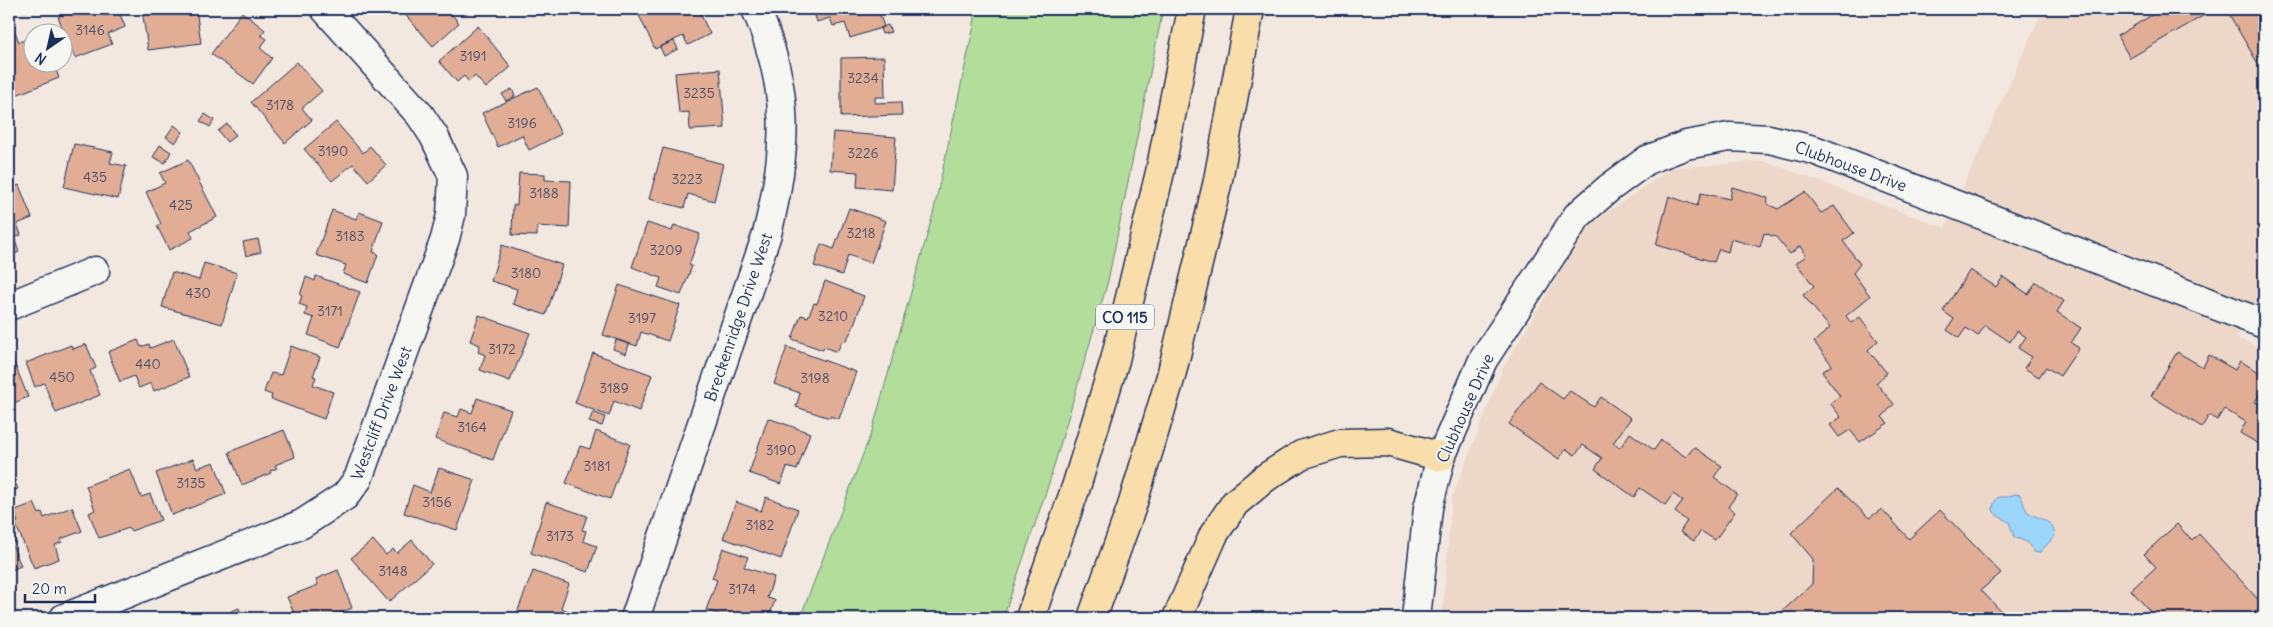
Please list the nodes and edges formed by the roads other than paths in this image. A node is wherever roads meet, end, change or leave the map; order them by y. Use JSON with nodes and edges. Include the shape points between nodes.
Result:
{"nodes":[{"id":1,"x":325,"y":9,"type":"edge"},
{"id":2,"x":756,"y":9,"type":"edge"},
{"id":3,"x":1192,"y":9,"type":"edge"},
{"id":4,"x":1250,"y":9,"type":"edge"},
{"id":5,"x":95,"y":271,"type":"dead end"},
{"id":6,"x":9,"y":306,"type":"edge"},
{"id":7,"x":2264,"y":324,"type":"edge"},
{"id":8,"x":1441,"y":457,"type":"junction"},
{"id":9,"x":64,"y":618,"type":"edge"},
{"id":10,"x":636,"y":618,"type":"edge"},
{"id":11,"x":1030,"y":618,"type":"edge"},
{"id":12,"x":1092,"y":618,"type":"edge"},
{"id":13,"x":1177,"y":618,"type":"edge"},
{"id":14,"x":1416,"y":618,"type":"edge"}],
"edges":[{"from":1,"to":9,"type":"street","name":"Westcliff Drive West","via":[[420,115],[453,176],[451,215],[444,239],[368,456],[345,496],[302,524]]},
{"from":2,"to":10,"type":"street","name":"Breckenridge Drive West","via":[[778,74],[784,116],[775,202],[767,234]]},
{"from":3,"to":11,"type":"highway","number":"CO 115","via":[[1160,172],[1115,360],[1076,487]]},
{"from":4,"to":12,"type":"highway","via":[[1216,185],[1171,376],[1132,506]]},
{"from":5,"to":6,"type":"street"},
{"from":7,"to":8,"type":"street","name":"Clubhouse Drive","via":[[1814,150],[1769,139],[1729,136],[1686,145],[1647,160],[1577,216],[1483,360]]},
{"from":8,"to":13,"type":"highway","via":[[1388,442],[1340,443],[1301,454],[1235,503],[1214,534]]},
{"from":8,"to":14,"type":"street","name":"Clubhouse Drive","via":[[1428,508]]}]}
